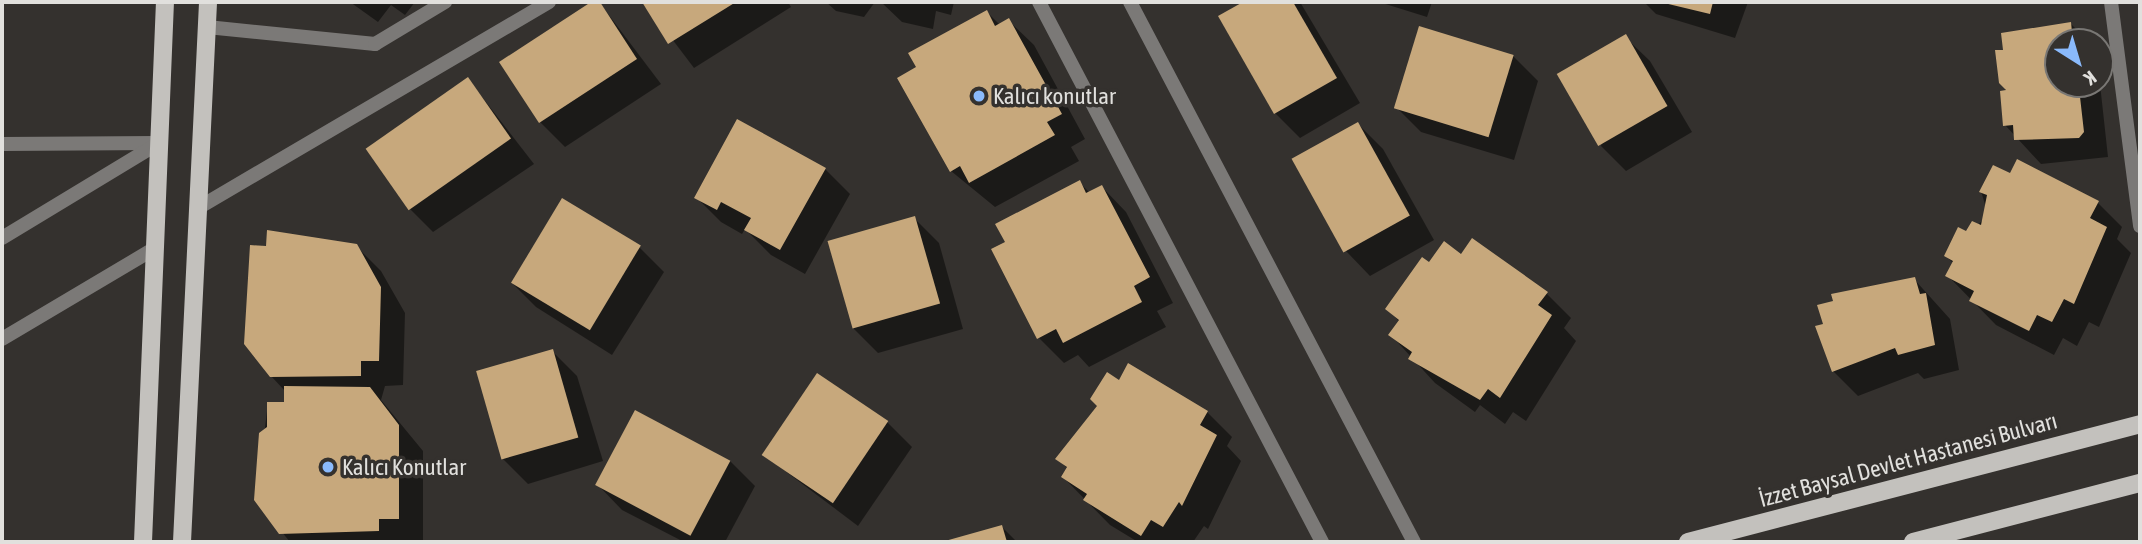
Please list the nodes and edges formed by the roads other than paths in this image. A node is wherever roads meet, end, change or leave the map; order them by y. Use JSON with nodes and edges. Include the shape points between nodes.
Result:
{"nodes":[{"id":1,"x":164,"y":2,"type":"edge"},
{"id":2,"x":208,"y":2,"type":"edge"},
{"id":3,"x":445,"y":2,"type":"edge"},
{"id":4,"x":549,"y":2,"type":"edge"},
{"id":5,"x":1040,"y":2,"type":"edge"},
{"id":6,"x":1130,"y":2,"type":"edge"},
{"id":7,"x":2111,"y":2,"type":"edge"},
{"id":8,"x":207,"y":27,"type":"junction"},
{"id":9,"x":159,"y":143,"type":"junction"},
{"id":10,"x":2,"y":144,"type":"edge"},
{"id":11,"x":198,"y":208,"type":"junction"},
{"id":12,"x":2140,"y":226,"type":"edge"},
{"id":13,"x":2,"y":238,"type":"edge"},
{"id":14,"x":155,"y":248,"type":"junction"},
{"id":15,"x":2,"y":339,"type":"edge"},
{"id":16,"x":2140,"y":424,"type":"edge"},
{"id":17,"x":2140,"y":483,"type":"edge"},
{"id":18,"x":143,"y":542,"type":"edge"},
{"id":19,"x":182,"y":542,"type":"edge"},
{"id":20,"x":1322,"y":542,"type":"edge"},
{"id":21,"x":1414,"y":542,"type":"edge"},
{"id":22,"x":1688,"y":542,"type":"edge"},
{"id":23,"x":1913,"y":542,"type":"edge"}],
"edges":[{"from":1,"to":9,"type":"main road"},
{"from":2,"to":8,"type":"main road"},
{"from":3,"to":8,"type":"street","via":[[375,44]]},
{"from":4,"to":11,"type":"street"},
{"from":5,"to":20,"type":"street"},
{"from":6,"to":21,"type":"street"},
{"from":7,"to":12,"type":"street"},
{"from":8,"to":11,"type":"main road"},
{"from":9,"to":10,"type":"street"},
{"from":9,"to":13,"type":"street"},
{"from":9,"to":14,"type":"main road"},
{"from":11,"to":19,"type":"main road"},
{"from":14,"to":15,"type":"street"},
{"from":14,"to":18,"type":"main road"},
{"from":16,"to":22,"type":"main road","name":"İzzet Baysal Devlet Hastanesi Bulvarı"},
{"from":17,"to":23,"type":"main road"}]}
